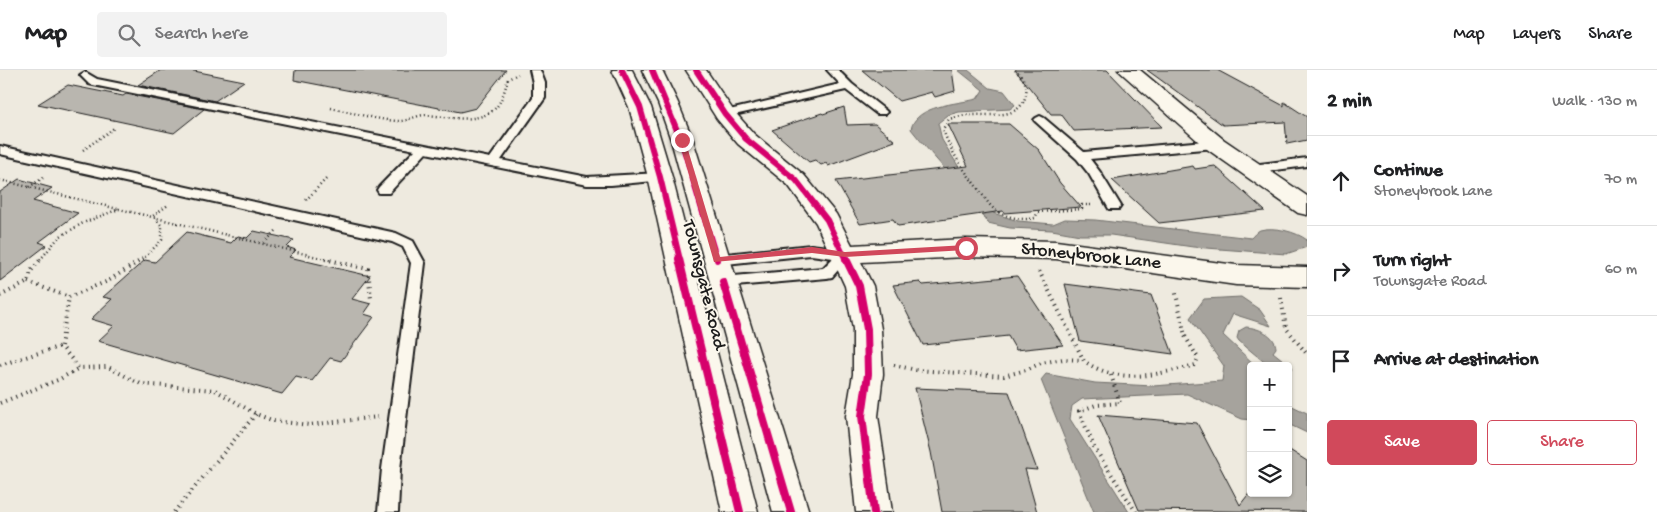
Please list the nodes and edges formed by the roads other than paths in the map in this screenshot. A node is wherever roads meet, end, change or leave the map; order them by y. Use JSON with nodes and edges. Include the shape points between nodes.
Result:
{"nodes":[{"id":1,"x":535,"y":70,"type":"edge"},
{"id":2,"x":622,"y":70,"type":"edge"},
{"id":3,"x":652,"y":70,"type":"edge"},
{"id":4,"x":696,"y":70,"type":"edge"},
{"id":5,"x":832,"y":70,"type":"edge"},
{"id":6,"x":1128,"y":70,"type":"edge"},
{"id":7,"x":84,"y":75,"type":"dead end"},
{"id":8,"x":848,"y":86,"type":"junction"},
{"id":9,"x":881,"y":112,"type":"dead end"},
{"id":10,"x":725,"y":114,"type":"junction"},
{"id":11,"x":1040,"y":120,"type":"dead end"},
{"id":12,"x":1215,"y":144,"type":"junction"},
{"id":13,"x":424,"y":148,"type":"junction"},
{"id":14,"x":0,"y":150,"type":"edge"},
{"id":15,"x":1080,"y":156,"type":"junction"},
{"id":16,"x":493,"y":162,"type":"junction"},
{"id":17,"x":1307,"y":162,"type":"edge"},
{"id":18,"x":1252,"y":169,"type":"junction"},
{"id":19,"x":660,"y":177,"type":"junction"},
{"id":20,"x":384,"y":190,"type":"dead end"},
{"id":21,"x":1114,"y":206,"type":"road end"},
{"id":22,"x":1307,"y":207,"type":"edge"},
{"id":23,"x":845,"y":254,"type":"junction"},
{"id":24,"x":720,"y":271,"type":"junction"},
{"id":25,"x":1307,"y":276,"type":"edge"},
{"id":26,"x":388,"y":512,"type":"edge"},
{"id":27,"x":740,"y":512,"type":"edge"},
{"id":28,"x":791,"y":512,"type":"edge"},
{"id":29,"x":874,"y":512,"type":"edge"}],
"edges":[{"from":1,"to":16,"type":"lane","via":[[540,82],[539,98]]},
{"from":2,"to":19,"type":"street","name":"Townsgate Road","via":[[640,107]]},
{"from":3,"to":24,"type":"street","name":"Townsgate Road","via":[[682,140]]},
{"from":4,"to":10,"type":"street"},
{"from":5,"to":8,"type":"lane"},
{"from":6,"to":12,"type":"street"},
{"from":7,"to":13,"type":"lane","via":[[93,82]]},
{"from":8,"to":9,"type":"lane"},
{"from":8,"to":10,"type":"lane"},
{"from":10,"to":23,"type":"street","via":[[746,139],[796,180],[827,220]]},
{"from":11,"to":15,"type":"lane"},
{"from":12,"to":15,"type":"lane"},
{"from":12,"to":18,"type":"street"},
{"from":13,"to":16,"type":"lane"},
{"from":13,"to":20,"type":"lane"},
{"from":14,"to":26,"type":"lane","via":[[396,238],[408,244],[418,263]]},
{"from":15,"to":21,"type":"lane","via":[[1094,172]]},
{"from":16,"to":19,"type":"lane","via":[[586,180]]},
{"from":17,"to":18,"type":"lane"},
{"from":18,"to":22,"type":"street"},
{"from":19,"to":24,"type":"street","via":[[672,179],[680,188],[698,246]]},
{"from":19,"to":27,"type":"street","name":"Townsgate Road"},
{"from":23,"to":24,"type":"lane","name":"Stoneybrook Lane","via":[[812,250]]},
{"from":23,"to":24,"type":"lane","via":[[827,273]]},
{"from":23,"to":25,"type":"street","name":"Stoneybrook Lane","via":[[966,248],[1056,250],[1236,275]]},
{"from":23,"to":29,"type":"street","via":[[859,286],[867,330],[868,374],[862,416]]},
{"from":24,"to":28,"type":"street","name":"Townsgate Road"}]}
